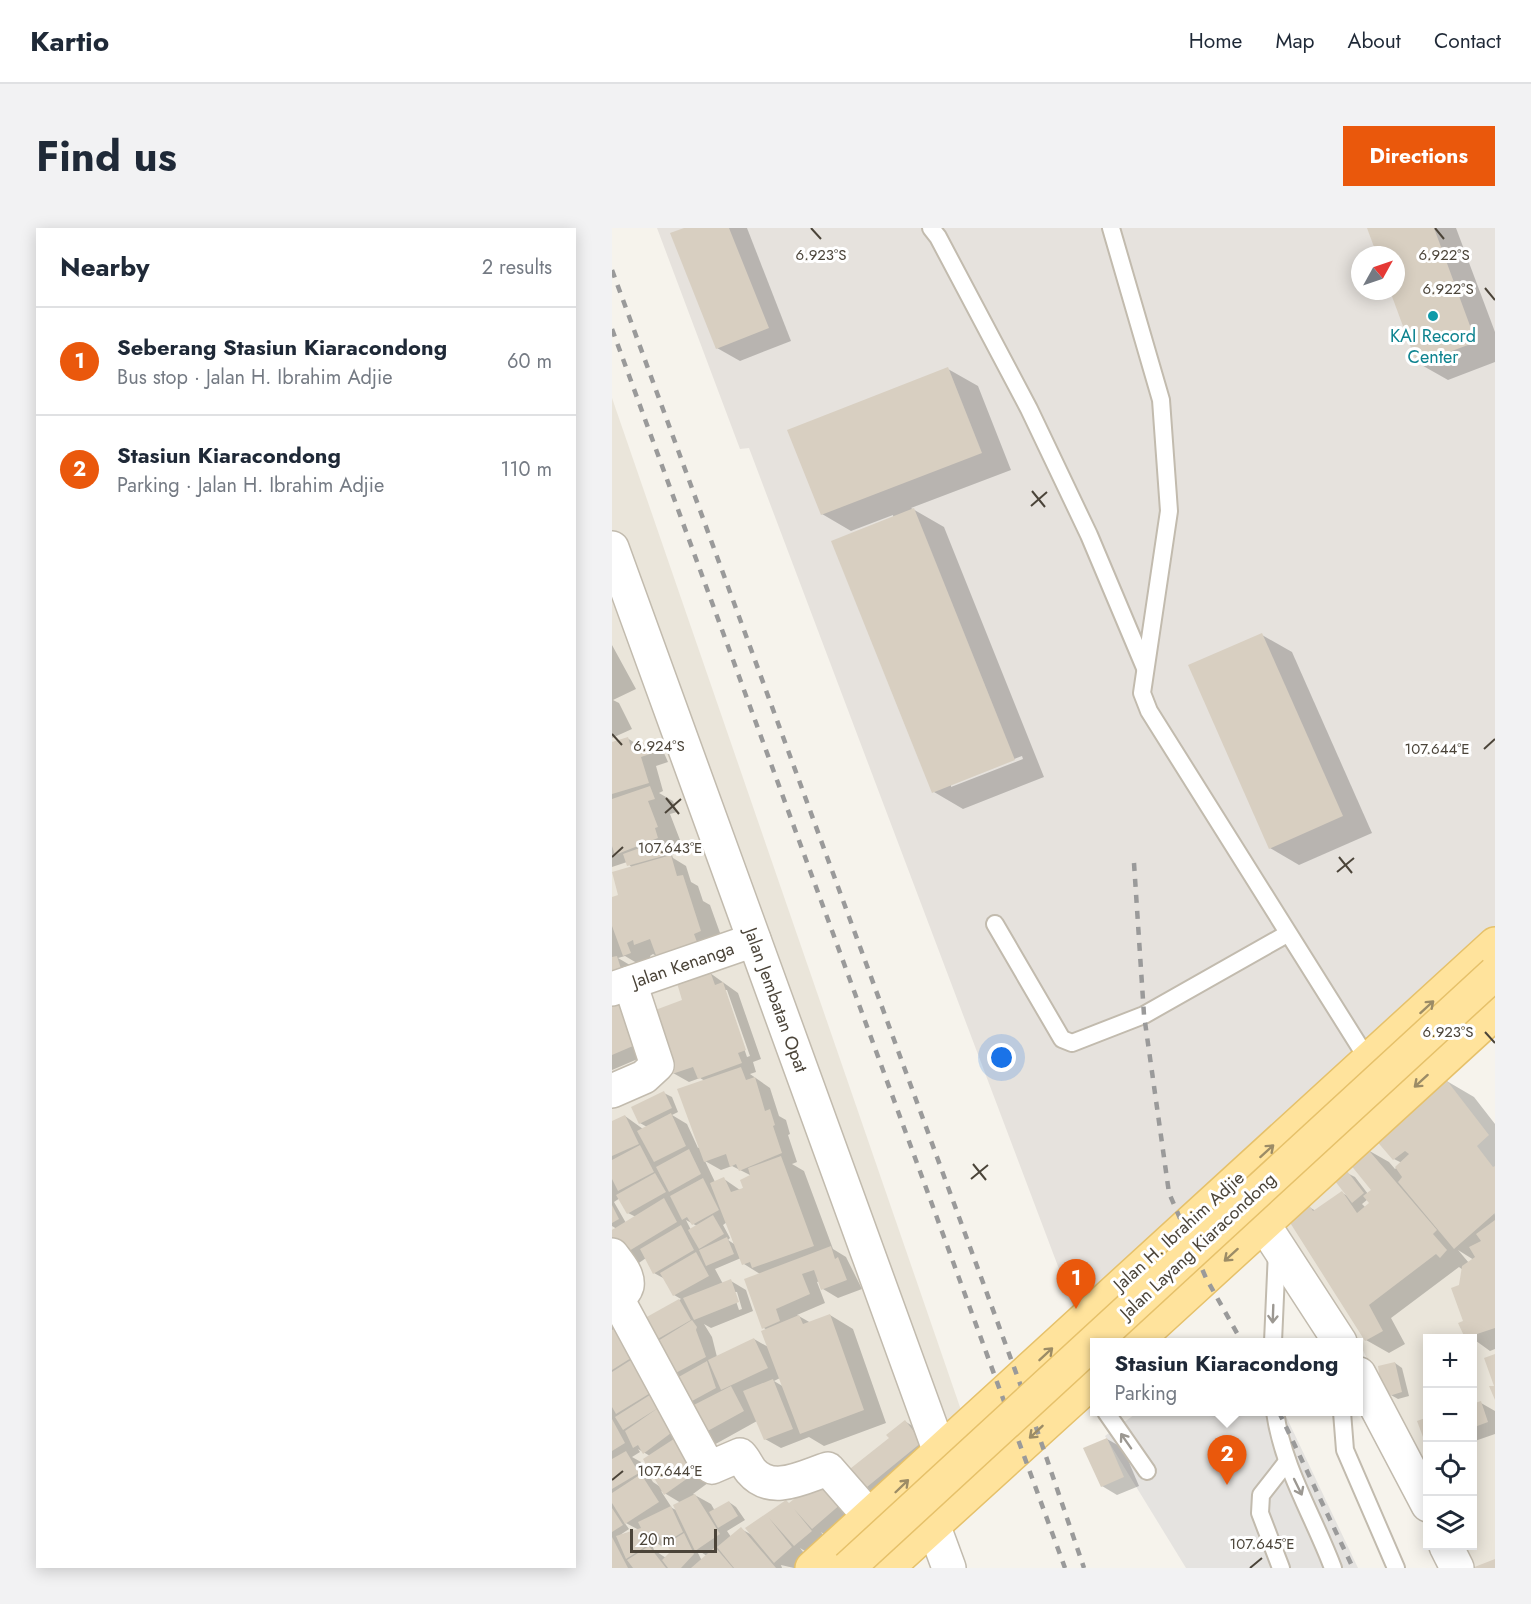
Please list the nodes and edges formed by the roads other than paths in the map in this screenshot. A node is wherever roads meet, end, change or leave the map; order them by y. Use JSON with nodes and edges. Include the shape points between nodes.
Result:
{"nodes":[{"id":1,"x":931,"y":228,"type":"edge"},
{"id":2,"x":1111,"y":228,"type":"edge"},
{"id":3,"x":612,"y":548,"type":"edge"},
{"id":4,"x":1145,"y":669,"type":"junction"},
{"id":5,"x":995,"y":924,"type":"dead end"},
{"id":6,"x":1287,"y":934,"type":"junction"},
{"id":7,"x":754,"y":940,"type":"junction"},
{"id":8,"x":1495,"y":944,"type":"edge"},
{"id":9,"x":1495,"y":973,"type":"edge"},
{"id":10,"x":621,"y":986,"type":"edge"},
{"id":11,"x":1495,"y":1013,"type":"edge"},
{"id":12,"x":1368,"y":1060,"type":"junction"},
{"id":13,"x":612,"y":1091,"type":"edge"},
{"id":14,"x":1271,"y":1234,"type":"junction"},
{"id":15,"x":612,"y":1255,"type":"edge"},
{"id":16,"x":1140,"y":1266,"type":"junction"},
{"id":17,"x":1175,"y":1307,"type":"junction"},
{"id":18,"x":1098,"y":1338,"type":"edge"},
{"id":19,"x":1140,"y":1338,"type":"edge"},
{"id":20,"x":1273,"y":1338,"type":"edge"},
{"id":21,"x":1337,"y":1338,"type":"edge"},
{"id":22,"x":1090,"y":1345,"type":"edge"},
{"id":23,"x":1363,"y":1382,"type":"edge"},
{"id":24,"x":1090,"y":1398,"type":"edge"},
{"id":25,"x":1111,"y":1416,"type":"edge"},
{"id":26,"x":1276,"y":1416,"type":"edge"},
{"id":27,"x":1341,"y":1416,"type":"edge"},
{"id":28,"x":940,"y":1452,"type":"junction"},
{"id":29,"x":1286,"y":1463,"type":"junction"},
{"id":30,"x":1148,"y":1471,"type":"dead end"},
{"id":31,"x":1423,"y":1496,"type":"edge"},
{"id":32,"x":870,"y":1517,"type":"junction"},
{"id":33,"x":934,"y":1527,"type":"junction"},
{"id":34,"x":1448,"y":1550,"type":"edge"},
{"id":35,"x":812,"y":1568,"type":"edge"},
{"id":36,"x":848,"y":1568,"type":"edge"},
{"id":37,"x":887,"y":1568,"type":"edge"},
{"id":38,"x":949,"y":1568,"type":"edge"},
{"id":39,"x":1281,"y":1568,"type":"edge"},
{"id":40,"x":1333,"y":1568,"type":"edge"},
{"id":41,"x":1396,"y":1568,"type":"edge"},
{"id":42,"x":1457,"y":1568,"type":"edge"}],
"edges":[{"from":1,"to":4,"type":"lane","via":[[1034,420],[1089,535]]},
{"from":2,"to":4,"type":"lane","via":[[1161,400],[1169,512]]},
{"from":3,"to":7,"type":"street","name":"Jalan Jembatan Opat"},
{"from":4,"to":6,"type":"lane","via":[[1142,693],[1149,711]]},
{"from":5,"to":6,"type":"lane","via":[[1062,1039],[1072,1043],[1144,1015]]},
{"from":6,"to":12,"type":"lane"},
{"from":7,"to":10,"type":"street","name":"Jalan Kenanga"},
{"from":7,"to":28,"type":"street","name":"Jalan Jembatan Opat"},
{"from":12,"to":8,"type":"main road","name":"Jalan H. Ibrahim Adjie","one_way":true},
{"from":9,"to":18,"type":"main road","name":"Jalan Layang Kiaracondong","bridge":true},
{"from":10,"to":13,"type":"street","via":[[657,1065],[645,1077]]},
{"from":11,"to":14,"type":"main road","one_way":true},
{"from":16,"to":12,"type":"main road","name":"Jalan H. Ibrahim Adjie","one_way":true},
{"from":14,"to":17,"type":"main road","one_way":true},
{"from":14,"to":20,"type":"lane","one_way":true},
{"from":14,"to":21,"type":"street"},
{"from":15,"to":32,"type":"street","via":[[627,1280],[620,1304],[706,1463],[712,1467],[740,1455],[752,1472],[772,1482],[799,1482],[828,1469]]},
{"from":16,"to":17,"type":"main road"},
{"from":28,"to":16,"type":"main road","name":"Jalan H. Ibrahim Adjie","one_way":true},
{"from":17,"to":19,"type":"main road"},
{"from":22,"to":36,"type":"main road","name":"Jalan Layang Kiaracondong","bridge":true},
{"from":23,"to":31,"type":"street"},
{"from":24,"to":33,"type":"main road","one_way":true},
{"from":30,"to":25,"type":"lane","one_way":true},
{"from":26,"to":29,"type":"lane"},
{"from":27,"to":41,"type":"lane","via":[[1345,1450]]},
{"from":32,"to":28,"type":"main road","name":"Jalan H. Ibrahim Adjie","one_way":true},
{"from":29,"to":39,"type":"lane","via":[[1261,1495],[1260,1513]]},
{"from":29,"to":40,"type":"lane","one_way":true},
{"from":32,"to":35,"type":"main road","name":"Jalan H. Ibrahim Adjie"},
{"from":33,"to":37,"type":"main road"},
{"from":33,"to":38,"type":"street"},
{"from":34,"to":42,"type":"street"}]}
